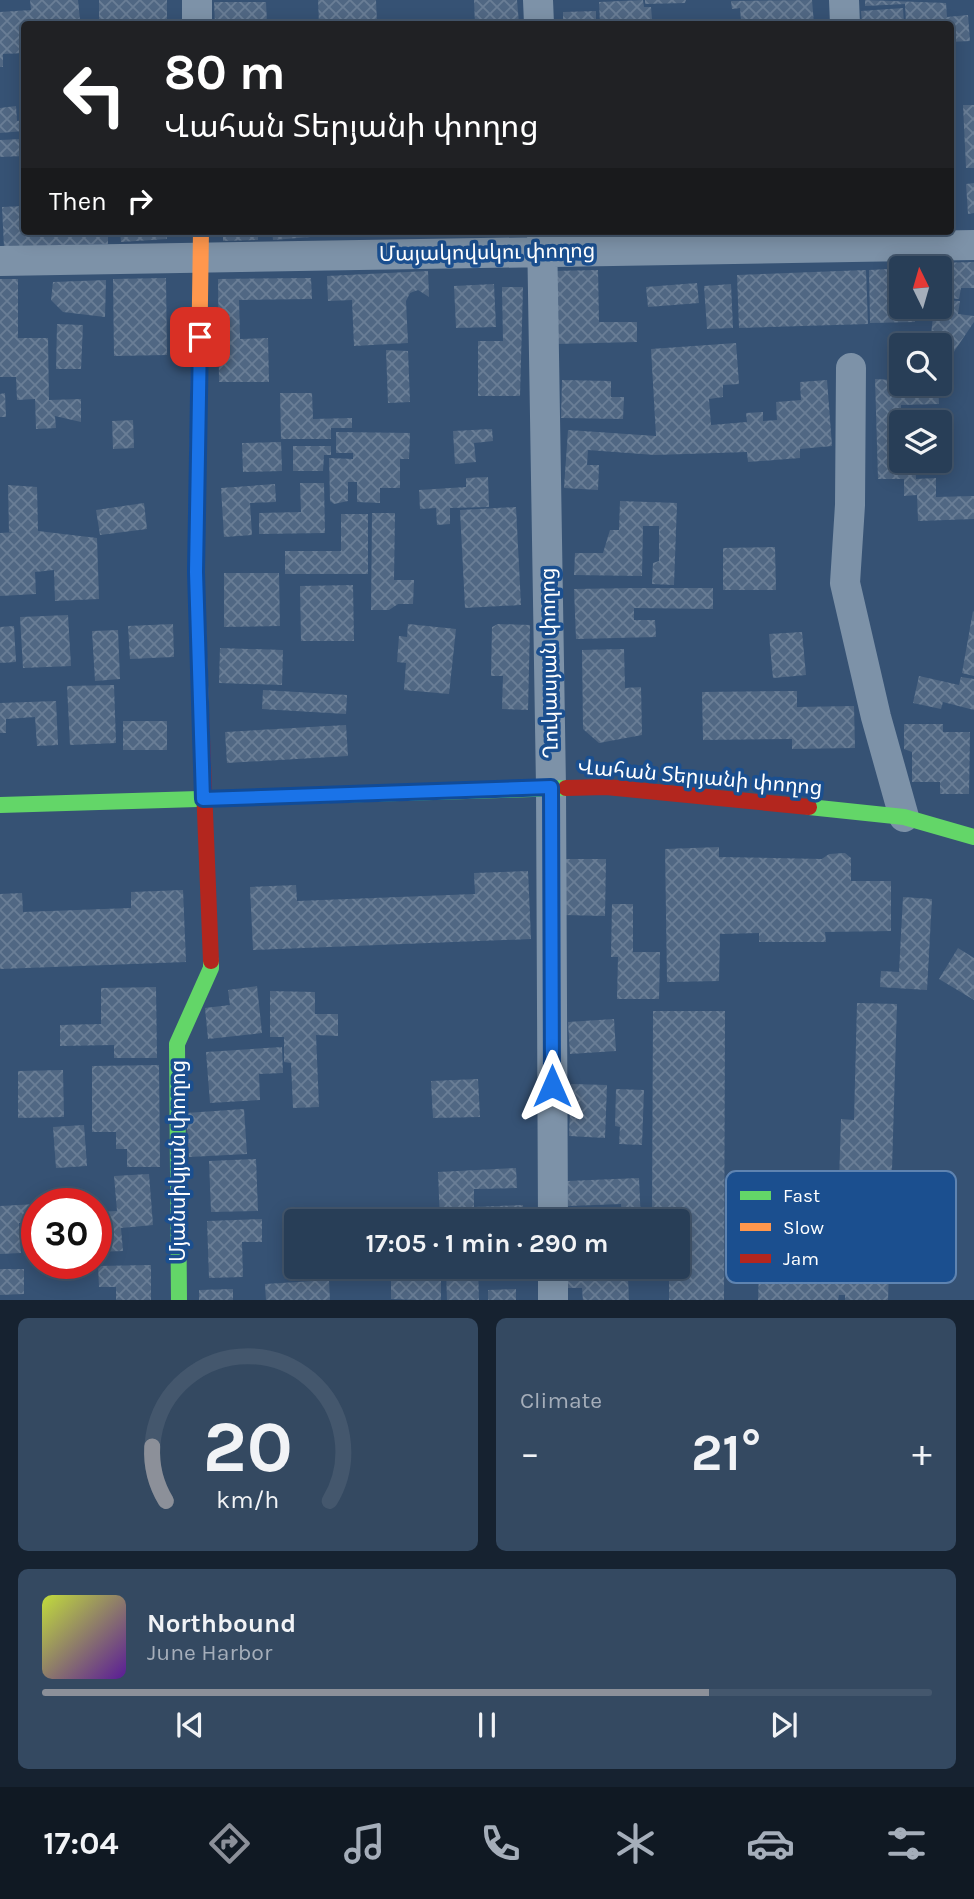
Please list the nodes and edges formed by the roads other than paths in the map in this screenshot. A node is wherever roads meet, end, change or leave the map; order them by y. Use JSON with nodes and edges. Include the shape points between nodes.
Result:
{"nodes":[{"id":1,"x":197,"y":0,"type":"edge"},
{"id":2,"x":538,"y":0,"type":"edge"},
{"id":3,"x":844,"y":0,"type":"edge"},
{"id":4,"x":197,"y":21,"type":"edge"},
{"id":5,"x":539,"y":21,"type":"edge"},
{"id":6,"x":845,"y":21,"type":"edge"},
{"id":7,"x":850,"y":239,"type":"edge"},
{"id":8,"x":542,"y":241,"type":"edge"},
{"id":9,"x":202,"y":245,"type":"edge"},
{"id":10,"x":974,"y":245,"type":"edge"},
{"id":11,"x":0,"y":261,"type":"edge"},
{"id":12,"x":851,"y":368,"type":"dead end"},
{"id":13,"x":551,"y":787,"type":"junction"},
{"id":14,"x":203,"y":799,"type":"junction"},
{"id":15,"x":0,"y":805,"type":"edge"},
{"id":16,"x":904,"y":817,"type":"junction"},
{"id":17,"x":974,"y":837,"type":"edge"},
{"id":18,"x":553,"y":1209,"type":"edge"},
{"id":19,"x":553,"y":1279,"type":"edge"},
{"id":20,"x":179,"y":1300,"type":"edge"},
{"id":21,"x":553,"y":1300,"type":"edge"}],
"edges":[{"from":1,"to":4,"type":"street"},
{"from":2,"to":5,"type":"street"},
{"from":3,"to":6,"type":"street"},
{"from":7,"to":8,"type":"street","name":"Մայակովսկու փողոց"},
{"from":7,"to":10,"type":"street","name":"Մայակովսկու փողոց"},
{"from":8,"to":9,"type":"street","name":"Մայակովսկու փողոց"},
{"from":8,"to":13,"type":"street","name":"Ղուկասյան փողոց"},
{"from":9,"to":11,"type":"street","name":"Մայակովսկու փողոց"},
{"from":9,"to":14,"type":"main road","name":"Մյանսիկյան փողոց","via":[[196,572]]},
{"from":12,"to":16,"type":"street","via":[[845,583]]},
{"from":13,"to":14,"type":"main road","name":"Վահան Տերյանի փողոց"},
{"from":13,"to":16,"type":"main road","name":"Վահան Տերյանի փողոց","via":[[606,788]]},
{"from":13,"to":18,"type":"street","name":"Ղուկասյան փողոց"},
{"from":14,"to":15,"type":"main road","name":"Վահան Տերյանի փողոց"},
{"from":14,"to":20,"type":"main road","name":"Մյանսիկյան փողոց","via":[[211,968],[177,1044]]},
{"from":16,"to":17,"type":"main road","name":"Վահան Տերյանի փողոց"},
{"from":19,"to":21,"type":"street"}]}
